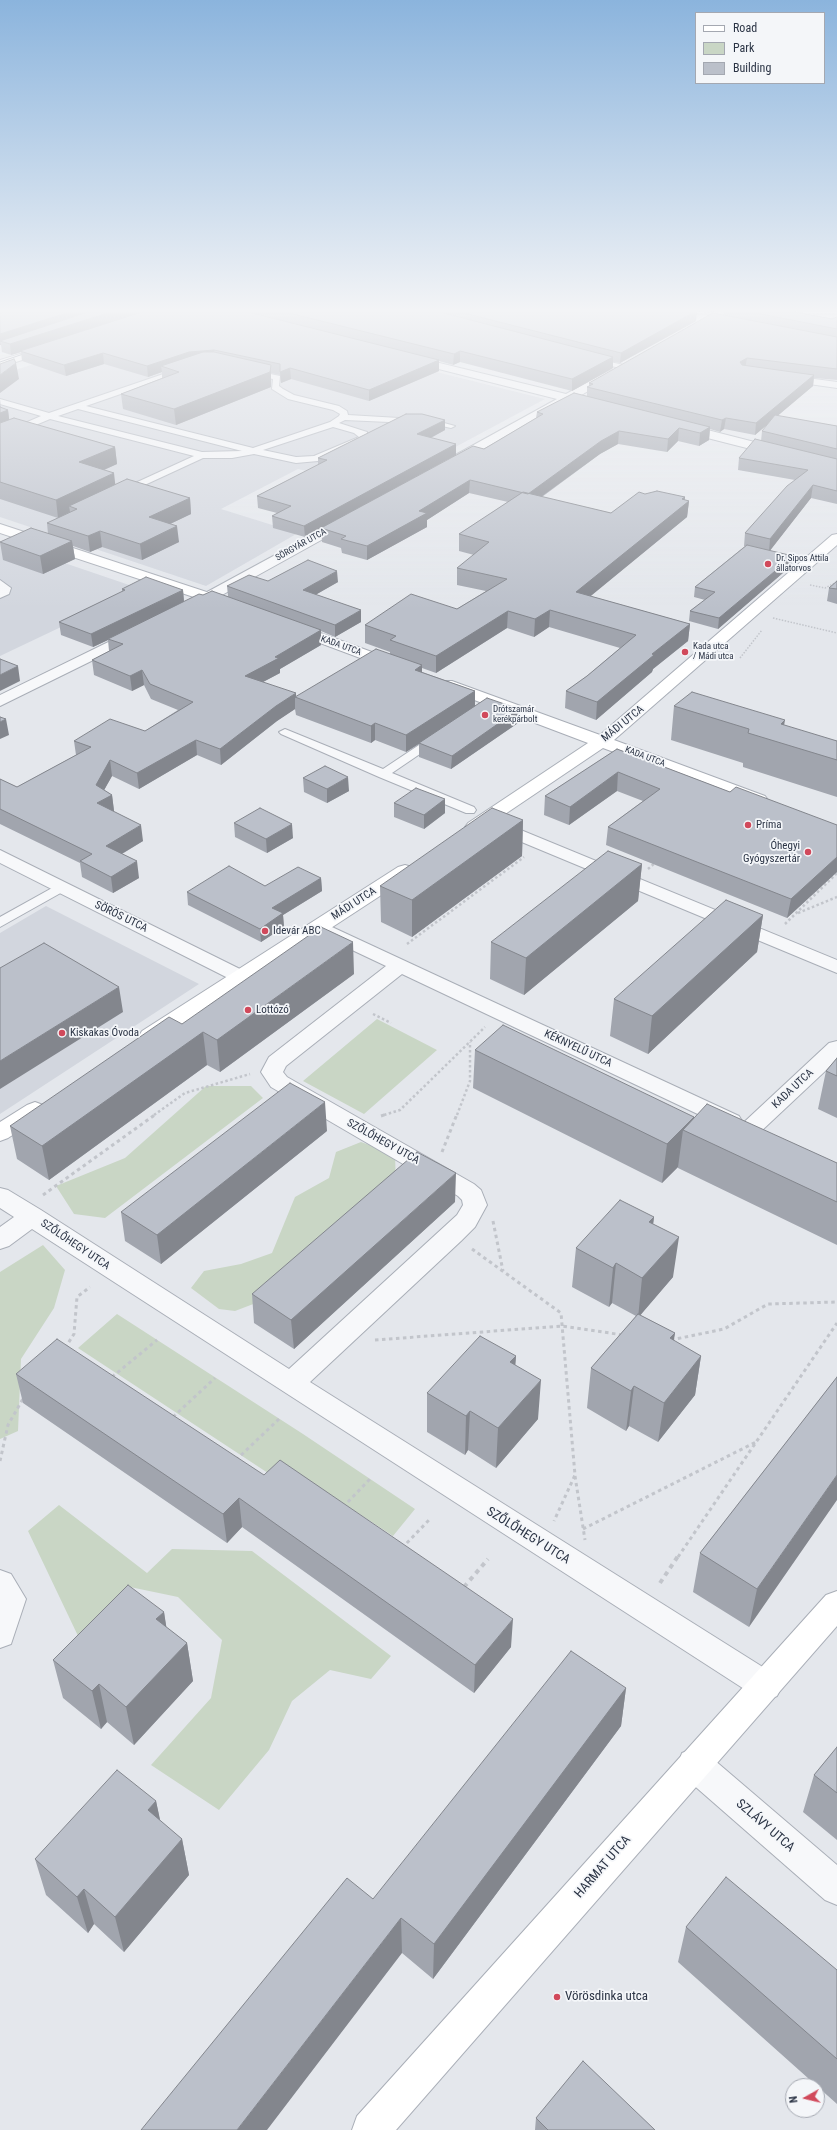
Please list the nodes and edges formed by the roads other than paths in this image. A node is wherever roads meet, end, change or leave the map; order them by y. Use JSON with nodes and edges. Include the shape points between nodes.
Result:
{"nodes":[{"id":1,"x":10,"y":410,"type":"edge"},
{"id":2,"x":30,"y":410,"type":"edge"},
{"id":3,"x":65,"y":410,"type":"edge"},
{"id":4,"x":94,"y":410,"type":"edge"},
{"id":5,"x":340,"y":410,"type":"edge"},
{"id":6,"x":548,"y":410,"type":"edge"},
{"id":7,"x":6,"y":412,"type":"edge"},
{"id":8,"x":49,"y":416,"type":"junction"},
{"id":9,"x":448,"y":416,"type":"dead end"},
{"id":10,"x":343,"y":417,"type":"junction"},
{"id":11,"x":436,"y":423,"type":"junction"},
{"id":12,"x":333,"y":424,"type":"junction"},
{"id":13,"x":669,"y":424,"type":"edge"},
{"id":14,"x":451,"y":426,"type":"dead end"},
{"id":15,"x":0,"y":437,"type":"edge"},
{"id":16,"x":254,"y":451,"type":"junction"},
{"id":17,"x":202,"y":455,"type":"junction"},
{"id":18,"x":444,"y":467,"type":"edge"},
{"id":19,"x":837,"y":467,"type":"edge"},
{"id":20,"x":112,"y":498,"type":"edge"},
{"id":21,"x":360,"y":513,"type":"edge"},
{"id":22,"x":0,"y":528,"type":"edge"},
{"id":23,"x":837,"y":538,"type":"edge"},
{"id":24,"x":0,"y":583,"type":"edge"},
{"id":25,"x":0,"y":595,"type":"edge"},
{"id":26,"x":209,"y":597,"type":"junction"},
{"id":27,"x":246,"y":611,"type":"edge"},
{"id":28,"x":176,"y":614,"type":"edge"},
{"id":29,"x":276,"y":622,"type":"edge"},
{"id":30,"x":148,"y":627,"type":"edge"},
{"id":31,"x":410,"y":671,"type":"edge"},
{"id":32,"x":432,"y":679,"type":"edge"},
{"id":33,"x":0,"y":701,"type":"edge"},
{"id":34,"x":285,"y":732,"type":"dead end"},
{"id":35,"x":446,"y":732,"type":"edge"},
{"id":36,"x":602,"y":741,"type":"junction"},
{"id":37,"x":382,"y":774,"type":"junction"},
{"id":38,"x":773,"y":805,"type":"edge"},
{"id":39,"x":477,"y":815,"type":"junction"},
{"id":40,"x":458,"y":837,"type":"edge"},
{"id":41,"x":0,"y":856,"type":"edge"},
{"id":42,"x":418,"y":863,"type":"edge"},
{"id":43,"x":62,"y":887,"type":"junction"},
{"id":44,"x":0,"y":923,"type":"edge"},
{"id":45,"x":319,"y":926,"type":"junction"},
{"id":46,"x":403,"y":954,"type":"junction"},
{"id":47,"x":837,"y":967,"type":"edge"},
{"id":48,"x":241,"y":977,"type":"junction"},
{"id":49,"x":134,"y":1046,"type":"edge"},
{"id":50,"x":837,"y":1048,"type":"edge"},
{"id":51,"x":54,"y":1099,"type":"edge"},
{"id":52,"x":749,"y":1130,"type":"junction"},
{"id":53,"x":0,"y":1134,"type":"edge"},
{"id":54,"x":770,"y":1139,"type":"edge"},
{"id":55,"x":0,"y":1196,"type":"edge"},
{"id":56,"x":35,"y":1207,"type":"junction"},
{"id":57,"x":0,"y":1240,"type":"edge"},
{"id":58,"x":291,"y":1384,"type":"junction"},
{"id":59,"x":0,"y":1583,"type":"edge"},
{"id":60,"x":837,"y":1604,"type":"edge"},
{"id":61,"x":0,"y":1634,"type":"edge"},
{"id":62,"x":766,"y":1686,"type":"junction"},
{"id":63,"x":694,"y":1764,"type":"junction"},
{"id":64,"x":837,"y":1888,"type":"edge"},
{"id":65,"x":371,"y":2130,"type":"edge"}],
"edges":[{"from":1,"to":7,"type":"lane"},
{"from":2,"to":8,"type":"lane"},
{"from":3,"to":8,"type":"lane"},
{"from":4,"to":16,"type":"lane"},
{"from":5,"to":10,"type":"lane","via":[[344,413]]},
{"from":6,"to":18,"type":"street"},
{"from":8,"to":15,"type":"lane"},
{"from":8,"to":17,"type":"lane"},
{"from":9,"to":11,"type":"lane"},
{"from":10,"to":11,"type":"lane"},
{"from":10,"to":12,"type":"lane"},
{"from":11,"to":14,"type":"lane"},
{"from":12,"to":16,"type":"lane"},
{"from":12,"to":16,"type":"lane","via":[[364,434],[363,438],[315,459],[296,460]]},
{"from":13,"to":19,"type":"street"},
{"from":16,"to":17,"type":"lane","via":[[232,455]]},
{"from":17,"to":20,"type":"lane"},
{"from":21,"to":26,"type":"street","name":"SÖRGYÁR UTCA"},
{"from":22,"to":26,"type":"street"},
{"from":23,"to":36,"type":"street","name":"MÁDI UTCA"},
{"from":24,"to":25,"type":"lane","via":[[6,588]]},
{"from":26,"to":27,"type":"street"},
{"from":26,"to":28,"type":"street","name":"SÖRGYÁR UTCA"},
{"from":29,"to":31,"type":"street","name":"KADA UTCA"},
{"from":30,"to":33,"type":"street"},
{"from":32,"to":36,"type":"street","name":"KADA UTCA","via":[[487,704]]},
{"from":34,"to":37,"type":"lane"},
{"from":35,"to":37,"type":"lane"},
{"from":36,"to":38,"type":"street","name":"KADA UTCA"},
{"from":36,"to":39,"type":"street","name":"MÁDI UTCA"},
{"from":37,"to":39,"type":"lane"},
{"from":39,"to":40,"type":"street","name":"MÁDI UTCA"},
{"from":39,"to":47,"type":"street"},
{"from":41,"to":43,"type":"street","name":"SÖRÖS UTCA"},
{"from":42,"to":45,"type":"street","name":"MÁDI UTCA"},
{"from":43,"to":44,"type":"lane"},
{"from":43,"to":48,"type":"street","name":"SÖRÖS UTCA"},
{"from":45,"to":46,"type":"street","name":"KÉKNYELŰ UTCA"},
{"from":45,"to":48,"type":"street","name":"MÁDI UTCA"},
{"from":46,"to":52,"type":"street","name":"KÉKNYELŰ UTCA"},
{"from":46,"to":58,"type":"street","name":"SZŐLŐHEGY UTCA","via":[[277,1062],[272,1072],[279,1082],[466,1190],[473,1196],[475,1205],[466,1221],[452,1235]]},
{"from":48,"to":49,"type":"street","name":"MÁDI UTCA"},
{"from":50,"to":52,"type":"street","name":"KADA UTCA"},
{"from":51,"to":53,"type":"street"},
{"from":52,"to":54,"type":"street","name":"KÉKNYELŰ UTCA"},
{"from":55,"to":56,"type":"street","name":"SZŐLŐHEGY UTCA"},
{"from":56,"to":57,"type":"street"},
{"from":56,"to":58,"type":"street","name":"SZŐLŐHEGY UTCA","via":[[112,1270]]},
{"from":58,"to":62,"type":"street","name":"SZŐLŐHEGY UTCA"},
{"from":59,"to":61,"type":"street","via":[[11,1599]]},
{"from":60,"to":62,"type":"street","name":"HARMAT UTCA"},
{"from":62,"to":63,"type":"street","name":"HARMAT UTCA"},
{"from":63,"to":64,"type":"street","name":"SZLÁVY UTCA"},
{"from":63,"to":65,"type":"street","name":"HARMAT UTCA"}]}
